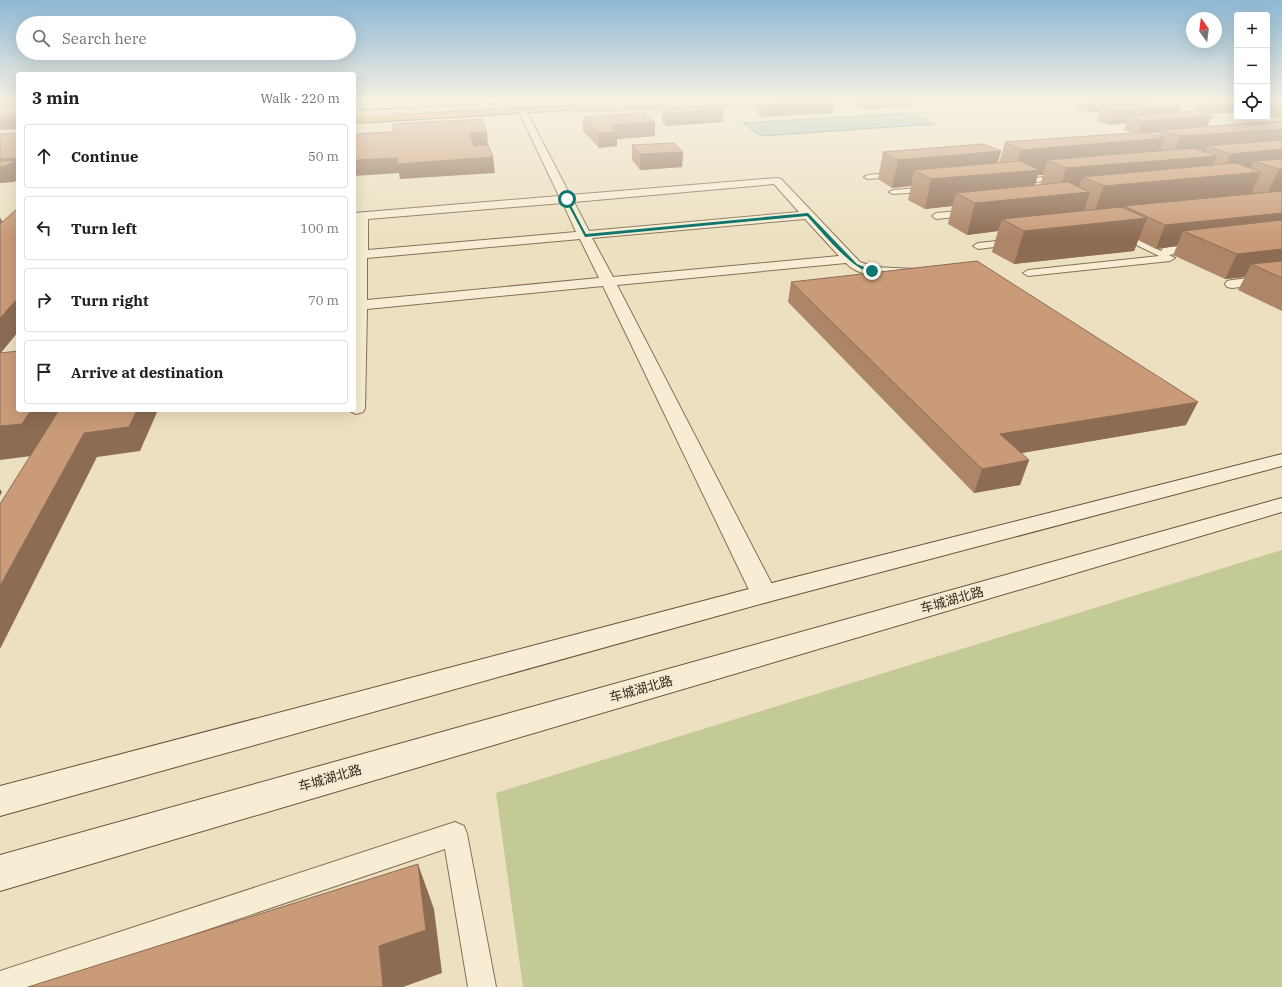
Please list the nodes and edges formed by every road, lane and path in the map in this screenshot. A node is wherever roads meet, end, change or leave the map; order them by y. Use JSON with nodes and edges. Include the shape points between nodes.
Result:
{"nodes":[{"id":1,"x":540,"y":146,"type":"edge"},
{"id":2,"x":906,"y":174,"type":"edge"},
{"id":3,"x":1073,"y":176,"type":"edge"},
{"id":4,"x":868,"y":177,"type":"dead end"},
{"id":5,"x":941,"y":188,"type":"edge"},
{"id":6,"x":893,"y":192,"type":"dead end"},
{"id":7,"x":1032,"y":192,"type":"edge"},
{"id":8,"x":567,"y":199,"type":"junction"},
{"id":9,"x":982,"y":212,"type":"edge"},
{"id":10,"x":808,"y":214,"type":"junction"},
{"id":11,"x":936,"y":216,"type":"dead end"},
{"id":12,"x":358,"y":217,"type":"edge"},
{"id":13,"x":1115,"y":228,"type":"edge"},
{"id":14,"x":585,"y":236,"type":"junction"},
{"id":15,"x":1024,"y":241,"type":"edge"},
{"id":16,"x":978,"y":246,"type":"dead end"},
{"id":17,"x":1214,"y":246,"type":"edge"},
{"id":18,"x":1168,"y":251,"type":"dead end"},
{"id":19,"x":357,"y":255,"type":"edge"},
{"id":20,"x":850,"y":259,"type":"junction"},
{"id":21,"x":927,"y":273,"type":"edge"},
{"id":22,"x":1028,"y":273,"type":"dead end"},
{"id":23,"x":1282,"y":278,"type":"edge"},
{"id":24,"x":608,"y":282,"type":"junction"},
{"id":25,"x":1232,"y":284,"type":"dead end"},
{"id":26,"x":359,"y":305,"type":"junction"},
{"id":27,"x":356,"y":408,"type":"dead end"},
{"id":28,"x":1282,"y":460,"type":"edge"},
{"id":29,"x":1282,"y":505,"type":"edge"},
{"id":30,"x":764,"y":594,"type":"junction"},
{"id":31,"x":0,"y":801,"type":"edge"},
{"id":32,"x":0,"y":873,"type":"edge"},
{"id":33,"x":0,"y":985,"type":"edge"},
{"id":34,"x":482,"y":987,"type":"edge"}],
"edges":[{"from":1,"to":8,"type":"street"},
{"from":2,"to":4,"type":"lane"},
{"from":3,"to":7,"type":"lane","via":[[1008,181]]},
{"from":5,"to":6,"type":"lane"},
{"from":8,"to":10,"type":"street","via":[[777,181]]},
{"from":8,"to":12,"type":"street"},
{"from":8,"to":14,"type":"street"},
{"from":9,"to":11,"type":"lane"},
{"from":10,"to":14,"type":"street"},
{"from":10,"to":20,"type":"street"},
{"from":12,"to":19,"type":"street"},
{"from":13,"to":22,"type":"lane","via":[[1170,258]]},
{"from":14,"to":19,"type":"street"},
{"from":14,"to":24,"type":"street"},
{"from":15,"to":16,"type":"lane"},
{"from":17,"to":18,"type":"street"},
{"from":19,"to":26,"type":"street"},
{"from":20,"to":21,"type":"street","via":[[855,265],[872,271]]},
{"from":20,"to":24,"type":"street"},
{"from":23,"to":25,"type":"street"},
{"from":24,"to":26,"type":"street"},
{"from":24,"to":30,"type":"street"},
{"from":26,"to":27,"type":"street"},
{"from":28,"to":30,"type":"street"},
{"from":29,"to":32,"type":"street","name":"车城湖北路"},
{"from":30,"to":31,"type":"street"},
{"from":33,"to":34,"type":"lane","via":[[455,834]]}]}
